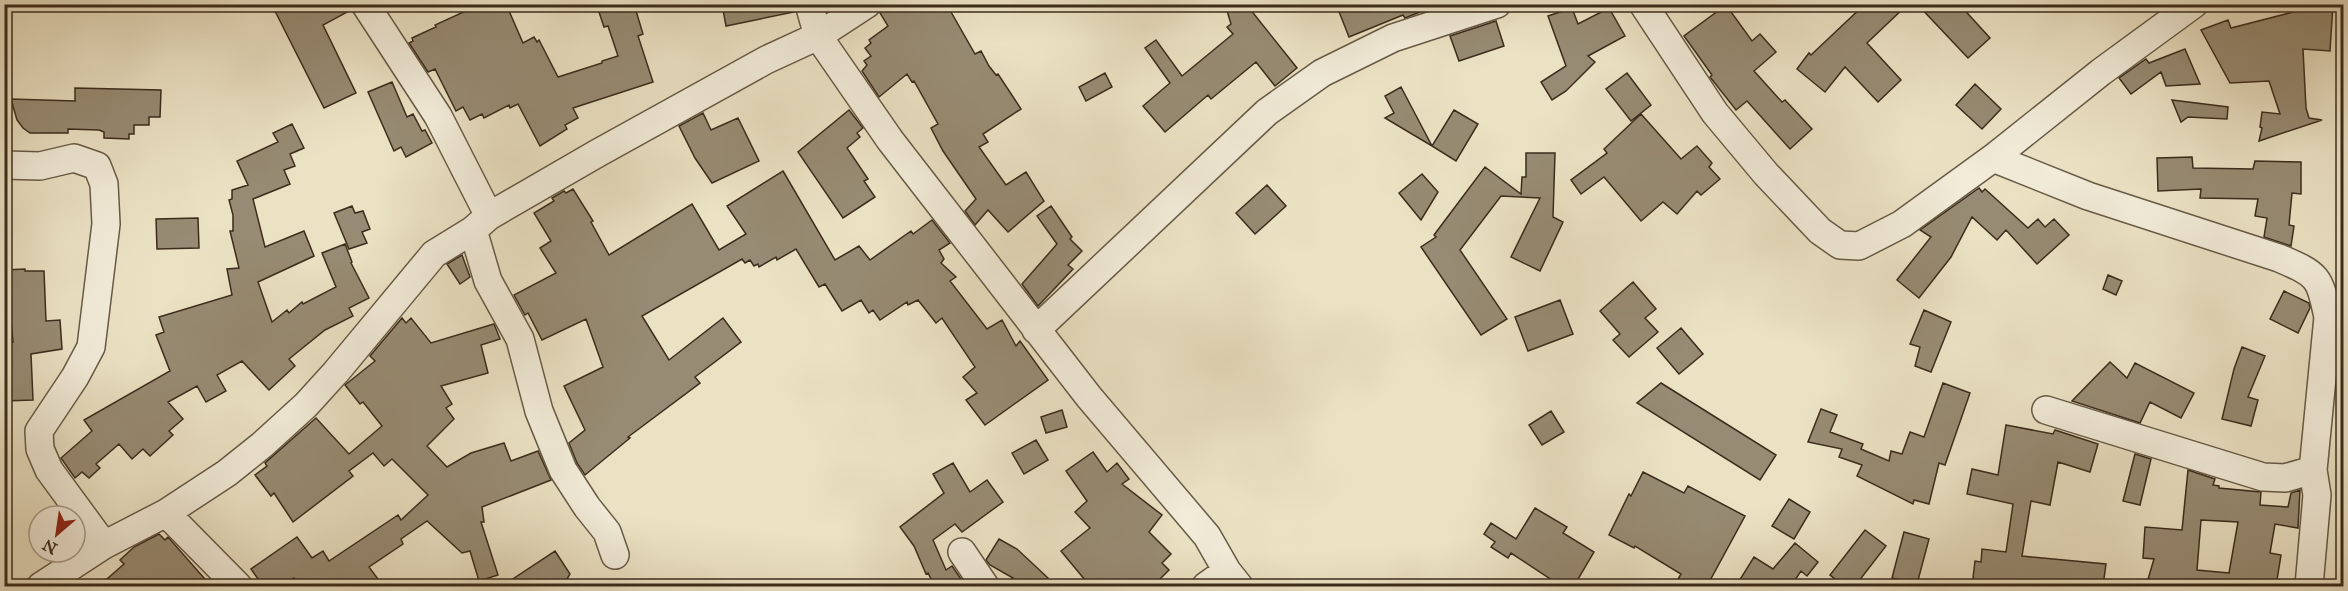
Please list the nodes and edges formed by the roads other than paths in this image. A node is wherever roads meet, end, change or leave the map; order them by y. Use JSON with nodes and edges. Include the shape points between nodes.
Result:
{"nodes":[{"id":1,"x":365,"y":4,"type":"edge"},
{"id":2,"x":809,"y":4,"type":"edge"},
{"id":3,"x":867,"y":4,"type":"edge"},
{"id":4,"x":1497,"y":4,"type":"edge"},
{"id":5,"x":1642,"y":4,"type":"edge"},
{"id":6,"x":2194,"y":4,"type":"edge"},
{"id":7,"x":818,"y":36,"type":"junction"},
{"id":8,"x":1993,"y":158,"type":"junction"},
{"id":9,"x":4,"y":165,"type":"edge"},
{"id":10,"x":481,"y":223,"type":"junction"},
{"id":11,"x":2336,"y":318,"type":"edge"},
{"id":12,"x":1036,"y":330,"type":"junction"},
{"id":13,"x":2046,"y":410,"type":"dead end"},
{"id":14,"x":2313,"y":470,"type":"junction"},
{"id":15,"x":166,"y":513,"type":"junction"},
{"id":16,"x":104,"y":545,"type":"junction"},
{"id":17,"x":962,"y":552,"type":"dead end"},
{"id":18,"x":615,"y":555,"type":"dead end"},
{"id":19,"x":1224,"y":581,"type":"edge"},
{"id":20,"x":41,"y":586,"type":"edge"},
{"id":21,"x":238,"y":586,"type":"edge"},
{"id":22,"x":985,"y":586,"type":"edge"},
{"id":23,"x":2308,"y":586,"type":"edge"}],
"edges":[{"from":1,"to":10,"type":"street","via":[[438,117]]},
{"from":2,"to":7,"type":"street"},
{"from":3,"to":7,"type":"street"},
{"from":4,"to":12,"type":"street","via":[[1393,38],[1313,79],[1267,112]]},
{"from":5,"to":8,"type":"street","via":[[1715,114],[1812,223],[1840,245],[1859,246],[1902,224]]},
{"from":6,"to":8,"type":"street"},
{"from":7,"to":10,"type":"street","via":[[717,87]]},
{"from":7,"to":12,"type":"street","via":[[890,140]]},
{"from":8,"to":11,"type":"street","via":[[2088,196],[2306,270],[2321,284]]},
{"from":9,"to":16,"type":"street","via":[[40,166],[74,158],[97,166],[104,184],[106,224],[91,347],[39,431],[40,449],[49,470]]},
{"from":10,"to":15,"type":"street","via":[[434,255],[306,405],[227,473]]},
{"from":10,"to":18,"type":"street","via":[[488,281],[520,339],[539,411],[563,470],[607,532]]},
{"from":11,"to":14,"type":"street"},
{"from":12,"to":19,"type":"street","via":[[1207,536]]},
{"from":13,"to":14,"type":"street","via":[[2263,477],[2285,478]]},
{"from":14,"to":23,"type":"street","via":[[2317,495]]},
{"from":15,"to":16,"type":"street"},
{"from":15,"to":21,"type":"street"},
{"from":16,"to":20,"type":"street"},
{"from":17,"to":22,"type":"street"}]}
